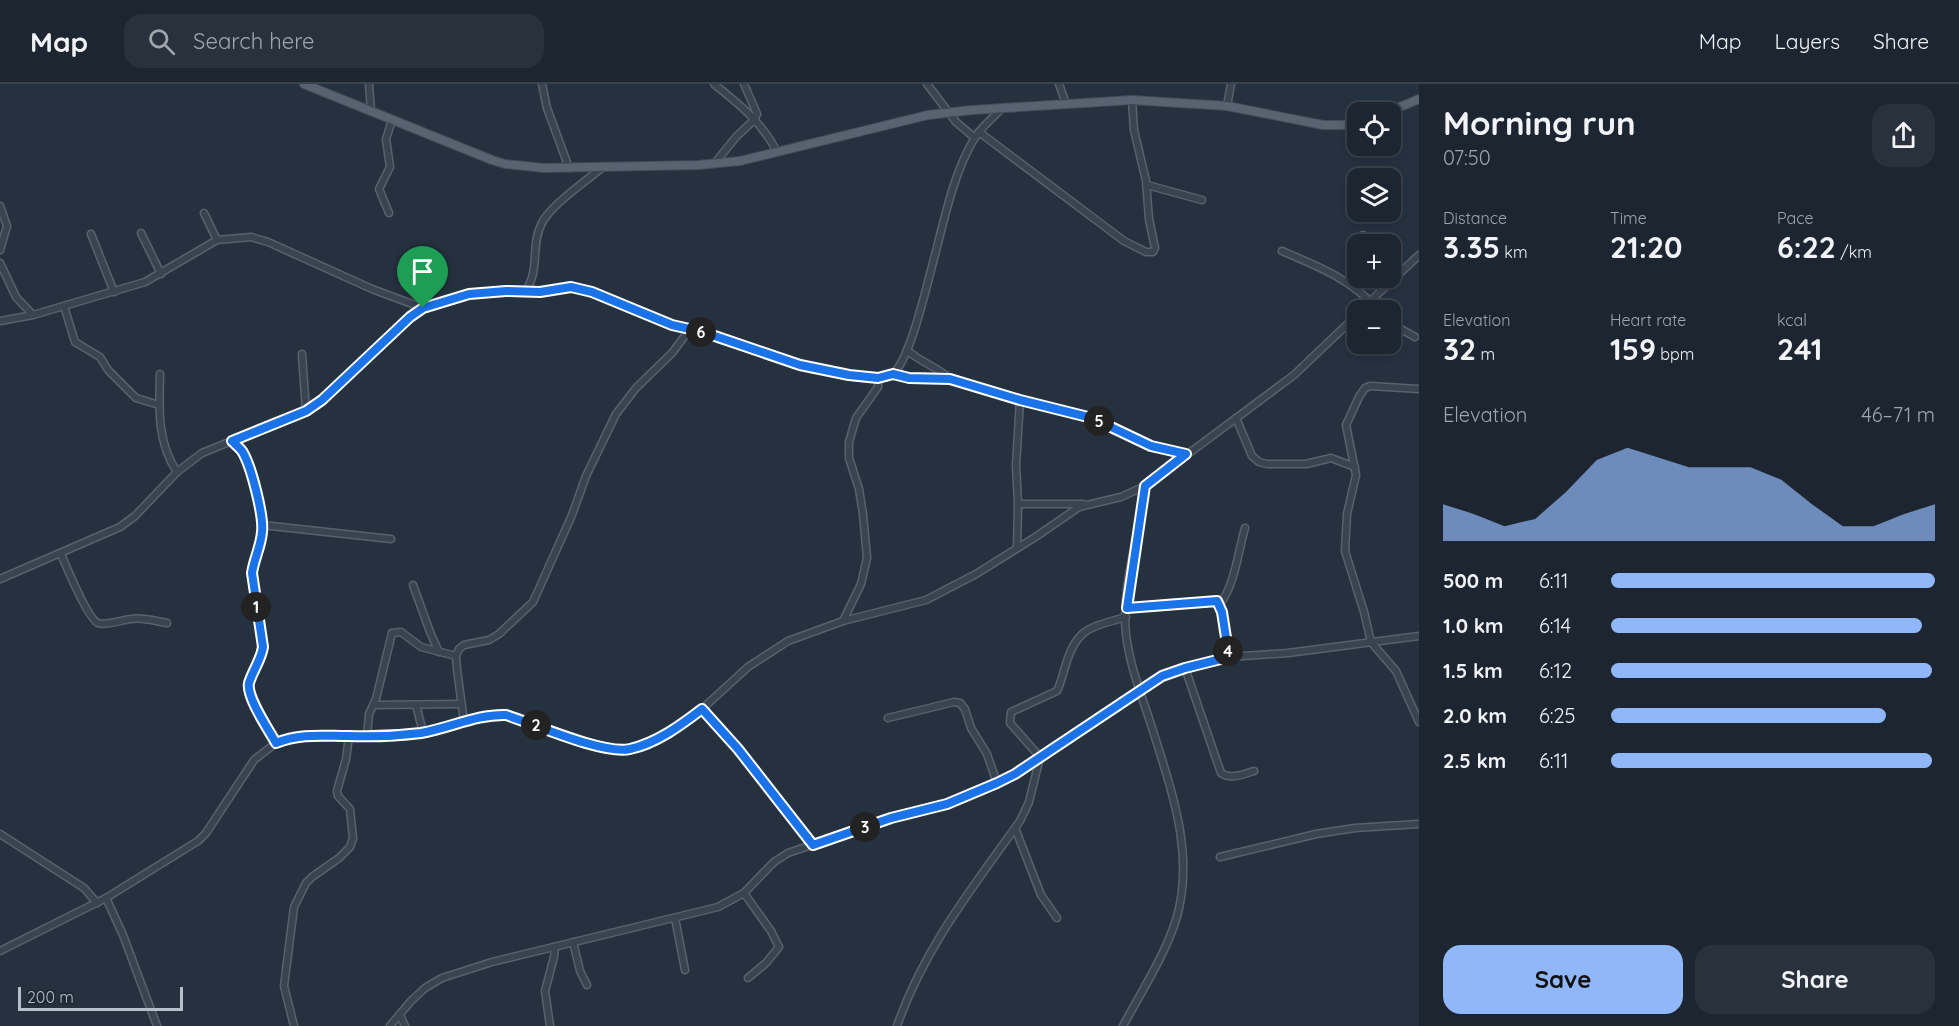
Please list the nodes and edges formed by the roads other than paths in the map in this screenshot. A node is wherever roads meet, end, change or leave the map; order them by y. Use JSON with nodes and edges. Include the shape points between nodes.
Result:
{"nodes":[{"id":1,"x":304,"y":84,"type":"edge"},
{"id":2,"x":369,"y":84,"type":"edge"},
{"id":3,"x":542,"y":84,"type":"edge"},
{"id":4,"x":714,"y":84,"type":"edge"},
{"id":5,"x":744,"y":84,"type":"edge"},
{"id":6,"x":927,"y":84,"type":"edge"},
{"id":7,"x":1059,"y":84,"type":"edge"},
{"id":8,"x":1231,"y":84,"type":"edge"},
{"id":9,"x":1419,"y":99,"type":"edge"},
{"id":10,"x":1132,"y":100,"type":"junction"},
{"id":11,"x":1066,"y":104,"type":"junction"},
{"id":12,"x":1227,"y":106,"type":"junction"},
{"id":13,"x":1401,"y":107,"type":"edge"},
{"id":14,"x":1002,"y":108,"type":"junction"},
{"id":15,"x":371,"y":111,"type":"junction"},
{"id":16,"x":949,"y":113,"type":"junction"},
{"id":17,"x":392,"y":120,"type":"junction"},
{"id":18,"x":754,"y":120,"type":"junction"},
{"id":19,"x":1347,"y":124,"type":"edge"},
{"id":20,"x":977,"y":135,"type":"junction"},
{"id":21,"x":777,"y":152,"type":"junction"},
{"id":22,"x":715,"y":163,"type":"junction"},
{"id":23,"x":603,"y":167,"type":"junction"},
{"id":24,"x":568,"y":168,"type":"junction"},
{"id":25,"x":1147,"y":185,"type":"junction"},
{"id":26,"x":1202,"y":200,"type":"dead end"},
{"id":27,"x":0,"y":206,"type":"edge"},
{"id":28,"x":204,"y":213,"type":"dead end"},
{"id":29,"x":389,"y":213,"type":"dead end"},
{"id":30,"x":141,"y":233,"type":"dead end"},
{"id":31,"x":91,"y":234,"type":"dead end"},
{"id":32,"x":217,"y":240,"type":"junction"},
{"id":33,"x":0,"y":250,"type":"edge"},
{"id":34,"x":1282,"y":251,"type":"dead end"},
{"id":35,"x":1419,"y":255,"type":"edge"},
{"id":36,"x":0,"y":263,"type":"edge"},
{"id":37,"x":1401,"y":270,"type":"edge"},
{"id":38,"x":161,"y":274,"type":"junction"},
{"id":39,"x":1383,"y":288,"type":"edge"},
{"id":40,"x":114,"y":292,"type":"junction"},
{"id":41,"x":525,"y":292,"type":"junction"},
{"id":42,"x":1368,"y":300,"type":"edge"},
{"id":43,"x":1372,"y":300,"type":"edge"},
{"id":44,"x":64,"y":306,"type":"junction"},
{"id":45,"x":423,"y":308,"type":"junction"},
{"id":46,"x":33,"y":315,"type":"junction"},
{"id":47,"x":0,"y":321,"type":"edge"},
{"id":48,"x":1347,"y":324,"type":"edge"},
{"id":49,"x":690,"y":329,"type":"junction"},
{"id":50,"x":1401,"y":329,"type":"edge"},
{"id":51,"x":1415,"y":337,"type":"dead end"},
{"id":52,"x":907,"y":350,"type":"junction"},
{"id":53,"x":302,"y":354,"type":"dead end"},
{"id":54,"x":160,"y":374,"type":"dead end"},
{"id":55,"x":893,"y":374,"type":"junction"},
{"id":56,"x":878,"y":378,"type":"junction"},
{"id":57,"x":950,"y":379,"type":"junction"},
{"id":58,"x":1419,"y":389,"type":"edge"},
{"id":59,"x":1020,"y":400,"type":"junction"},
{"id":60,"x":159,"y":405,"type":"junction"},
{"id":61,"x":306,"y":411,"type":"junction"},
{"id":62,"x":1236,"y":418,"type":"junction"},
{"id":63,"x":232,"y":441,"type":"junction"},
{"id":64,"x":1186,"y":454,"type":"junction"},
{"id":65,"x":1354,"y":467,"type":"junction"},
{"id":66,"x":177,"y":472,"type":"junction"},
{"id":67,"x":1145,"y":486,"type":"junction"},
{"id":68,"x":1018,"y":504,"type":"junction"},
{"id":69,"x":1086,"y":504,"type":"junction"},
{"id":70,"x":262,"y":525,"type":"junction"},
{"id":71,"x":1245,"y":528,"type":"dead end"},
{"id":72,"x":391,"y":539,"type":"dead end"},
{"id":73,"x":1017,"y":548,"type":"junction"},
{"id":74,"x":61,"y":554,"type":"junction"},
{"id":75,"x":0,"y":579,"type":"edge"},
{"id":76,"x":413,"y":585,"type":"dead end"},
{"id":77,"x":1220,"y":604,"type":"junction"},
{"id":78,"x":1127,"y":608,"type":"junction"},
{"id":79,"x":1126,"y":617,"type":"junction"},
{"id":80,"x":843,"y":621,"type":"junction"},
{"id":81,"x":167,"y":623,"type":"dead end"},
{"id":82,"x":1419,"y":636,"type":"edge"},
{"id":83,"x":1371,"y":642,"type":"junction"},
{"id":84,"x":439,"y":652,"type":"junction"},
{"id":85,"x":456,"y":656,"type":"junction"},
{"id":86,"x":1229,"y":657,"type":"junction"},
{"id":87,"x":1185,"y":668,"type":"junction"},
{"id":88,"x":1139,"y":690,"type":"junction"},
{"id":89,"x":461,"y":704,"type":"junction"},
{"id":90,"x":374,"y":705,"type":"junction"},
{"id":91,"x":416,"y":705,"type":"junction"},
{"id":92,"x":702,"y":709,"type":"junction"},
{"id":93,"x":888,"y":718,"type":"dead end"},
{"id":94,"x":464,"y":722,"type":"junction"},
{"id":95,"x":1419,"y":722,"type":"edge"},
{"id":96,"x":423,"y":732,"type":"junction"},
{"id":97,"x":349,"y":736,"type":"junction"},
{"id":98,"x":367,"y":736,"type":"junction"},
{"id":99,"x":276,"y":743,"type":"junction"},
{"id":100,"x":1040,"y":757,"type":"junction"},
{"id":101,"x":1254,"y":771,"type":"dead end"},
{"id":102,"x":997,"y":783,"type":"junction"},
{"id":103,"x":1419,"y":824,"type":"edge"},
{"id":104,"x":1015,"y":828,"type":"junction"},
{"id":105,"x":0,"y":834,"type":"edge"},
{"id":106,"x":813,"y":845,"type":"junction"},
{"id":107,"x":1220,"y":857,"type":"dead end"},
{"id":108,"x":744,"y":893,"type":"junction"},
{"id":109,"x":106,"y":898,"type":"junction"},
{"id":110,"x":97,"y":903,"type":"junction"},
{"id":111,"x":675,"y":918,"type":"junction"},
{"id":112,"x":1057,"y":918,"type":"dead end"},
{"id":113,"x":573,"y":942,"type":"junction"},
{"id":114,"x":555,"y":947,"type":"junction"},
{"id":115,"x":0,"y":951,"type":"edge"},
{"id":116,"x":685,"y":970,"type":"dead end"},
{"id":117,"x":748,"y":978,"type":"dead end"},
{"id":118,"x":587,"y":985,"type":"dead end"},
{"id":119,"x":400,"y":1015,"type":"junction"},
{"id":120,"x":157,"y":1026,"type":"edge"},
{"id":121,"x":294,"y":1026,"type":"edge"},
{"id":122,"x":390,"y":1026,"type":"edge"},
{"id":123,"x":405,"y":1026,"type":"edge"},
{"id":124,"x":550,"y":1026,"type":"edge"},
{"id":125,"x":897,"y":1026,"type":"edge"},
{"id":126,"x":1124,"y":1026,"type":"edge"}],
"edges":[{"from":1,"to":15,"type":"main road"},
{"from":2,"to":15,"type":"street"},
{"from":3,"to":24,"type":"street"},
{"from":4,"to":18,"type":"street"},
{"from":5,"to":18,"type":"street","via":[[757,114]]},
{"from":6,"to":16,"type":"street"},
{"from":7,"to":11,"type":"street"},
{"from":8,"to":12,"type":"street"},
{"from":9,"to":13,"type":"main road"},
{"from":10,"to":11,"type":"main road"},
{"from":10,"to":12,"type":"main road"},
{"from":10,"to":25,"type":"street","via":[[1134,130]]},
{"from":11,"to":14,"type":"main road"},
{"from":12,"to":19,"type":"main road","via":[[1323,125]]},
{"from":14,"to":16,"type":"main road"},
{"from":14,"to":20,"type":"street"},
{"from":15,"to":17,"type":"main road"},
{"from":16,"to":20,"type":"street","via":[[964,130]]},
{"from":16,"to":21,"type":"main road","via":[[908,119]]},
{"from":17,"to":24,"type":"main road","via":[[505,164]]},
{"from":17,"to":29,"type":"street","via":[[386,139],[390,167],[379,189]]},
{"from":18,"to":21,"type":"street"},
{"from":18,"to":22,"type":"street"},
{"from":20,"to":25,"type":"street","via":[[1124,241],[1153,252]]},
{"from":20,"to":52,"type":"street","via":[[949,200]]},
{"from":21,"to":22,"type":"main road"},
{"from":22,"to":23,"type":"main road"},
{"from":23,"to":24,"type":"main road"},
{"from":23,"to":41,"type":"street","via":[[541,223],[534,276]]},
{"from":25,"to":26,"type":"street"},
{"from":27,"to":33,"type":"street","via":[[7,226]]},
{"from":28,"to":32,"type":"street"},
{"from":30,"to":38,"type":"street"},
{"from":31,"to":40,"type":"street"},
{"from":32,"to":38,"type":"street"},
{"from":32,"to":45,"type":"street","via":[[261,239]]},
{"from":34,"to":42,"type":"street","via":[[1333,273]]},
{"from":35,"to":37,"type":"street"},
{"from":36,"to":46,"type":"street","via":[[16,297]]},
{"from":38,"to":40,"type":"street"},
{"from":39,"to":43,"type":"street"},
{"from":40,"to":44,"type":"street"},
{"from":41,"to":45,"type":"street","via":[[469,294]]},
{"from":41,"to":49,"type":"street","via":[[581,288]]},
{"from":44,"to":46,"type":"street"},
{"from":44,"to":60,"type":"street","via":[[75,342],[100,357],[135,398]]},
{"from":45,"to":61,"type":"street"},
{"from":46,"to":47,"type":"street"},
{"from":48,"to":62,"type":"street","via":[[1294,375]]},
{"from":49,"to":56,"type":"street","via":[[800,365]]},
{"from":49,"to":85,"type":"street","via":[[616,414],[533,602],[499,634],[464,645]]},
{"from":50,"to":51,"type":"street"},
{"from":52,"to":55,"type":"street"},
{"from":52,"to":57,"type":"street"},
{"from":53,"to":61,"type":"street"},
{"from":54,"to":60,"type":"street"},
{"from":55,"to":56,"type":"street"},
{"from":55,"to":57,"type":"street"},
{"from":56,"to":80,"type":"street","via":[[878,387],[856,418],[849,442],[867,558],[861,584]]},
{"from":57,"to":59,"type":"street"},
{"from":58,"to":65,"type":"street","via":[[1370,386],[1362,392],[1346,425]]},
{"from":59,"to":64,"type":"street","via":[[1092,418],[1151,446]]},
{"from":59,"to":68,"type":"street"},
{"from":60,"to":66,"type":"street","via":[[163,445]]},
{"from":61,"to":63,"type":"street"},
{"from":62,"to":64,"type":"street"},
{"from":62,"to":65,"type":"street","via":[[1252,456],[1259,462],[1306,464],[1331,458]]},
{"from":63,"to":66,"type":"street","via":[[202,453]]},
{"from":63,"to":70,"type":"street","via":[[247,463]]},
{"from":64,"to":67,"type":"street"},
{"from":65,"to":83,"type":"street","via":[[1356,482],[1347,514],[1345,551]]},
{"from":66,"to":74,"type":"street","via":[[129,521]]},
{"from":67,"to":69,"type":"street"},
{"from":67,"to":78,"type":"street"},
{"from":68,"to":69,"type":"street"},
{"from":68,"to":73,"type":"street"},
{"from":69,"to":73,"type":"street"},
{"from":70,"to":72,"type":"street"},
{"from":70,"to":99,"type":"street","via":[[252,573],[263,647],[249,691]]},
{"from":71,"to":77,"type":"street"},
{"from":73,"to":80,"type":"street","via":[[926,600]]},
{"from":74,"to":75,"type":"street"},
{"from":74,"to":81,"type":"street","via":[[98,623],[132,618]]},
{"from":76,"to":84,"type":"street"},
{"from":77,"to":78,"type":"street","via":[[1212,600]]},
{"from":77,"to":86,"type":"street"},
{"from":78,"to":79,"type":"street"},
{"from":79,"to":88,"type":"street","via":[[1130,662]]},
{"from":79,"to":100,"type":"street","via":[[1082,633],[1072,647],[1057,691],[1011,712],[1010,723]]},
{"from":80,"to":92,"type":"street","via":[[781,645],[748,667]]},
{"from":82,"to":83,"type":"street"},
{"from":83,"to":86,"type":"street","via":[[1287,654]]},
{"from":83,"to":95,"type":"street","via":[[1396,671]]},
{"from":84,"to":85,"type":"street"},
{"from":84,"to":90,"type":"street","via":[[422,647],[401,632],[392,633]]},
{"from":85,"to":89,"type":"street"},
{"from":86,"to":87,"type":"street"},
{"from":87,"to":88,"type":"street"},
{"from":87,"to":101,"type":"street","via":[[1221,773],[1231,777]]},
{"from":88,"to":100,"type":"street"},
{"from":88,"to":126,"type":"street","via":[[1172,792],[1185,866],[1176,920],[1166,947]]},
{"from":89,"to":91,"type":"street"},
{"from":89,"to":94,"type":"street"},
{"from":90,"to":91,"type":"street"},
{"from":90,"to":98,"type":"street"},
{"from":91,"to":96,"type":"street"},
{"from":92,"to":94,"type":"street","via":[[658,738],[620,750],[589,744],[506,715]]},
{"from":92,"to":106,"type":"street"},
{"from":93,"to":102,"type":"street","via":[[960,703],[987,754]]},
{"from":94,"to":96,"type":"street"},
{"from":96,"to":98,"type":"street"},
{"from":97,"to":98,"type":"street"},
{"from":97,"to":99,"type":"street","via":[[299,736]]},
{"from":97,"to":121,"type":"street","via":[[337,791],[350,808],[353,838],[350,847],[306,883],[294,907],[284,986]]},
{"from":99,"to":109,"type":"street","via":[[254,760],[198,842]]},
{"from":100,"to":102,"type":"street"},
{"from":100,"to":104,"type":"street","via":[[1029,802]]},
{"from":102,"to":106,"type":"street","via":[[947,804]]},
{"from":103,"to":107,"type":"street","via":[[1316,834]]},
{"from":104,"to":112,"type":"street","via":[[1041,895]]},
{"from":104,"to":125,"type":"street","via":[[939,935]]},
{"from":105,"to":110,"type":"street","via":[[84,888]]},
{"from":106,"to":108,"type":"street","via":[[779,857]]},
{"from":108,"to":111,"type":"street","via":[[718,907]]},
{"from":108,"to":117,"type":"street","via":[[779,947]]},
{"from":109,"to":110,"type":"street"},
{"from":109,"to":120,"type":"street"},
{"from":110,"to":115,"type":"street"},
{"from":111,"to":113,"type":"street"},
{"from":111,"to":116,"type":"street"},
{"from":113,"to":114,"type":"street"},
{"from":113,"to":118,"type":"street","via":[[579,971]]},
{"from":114,"to":119,"type":"street","via":[[442,978],[425,988]]},
{"from":114,"to":124,"type":"street","via":[[545,991]]},
{"from":119,"to":122,"type":"street"},
{"from":119,"to":123,"type":"street"}]}
